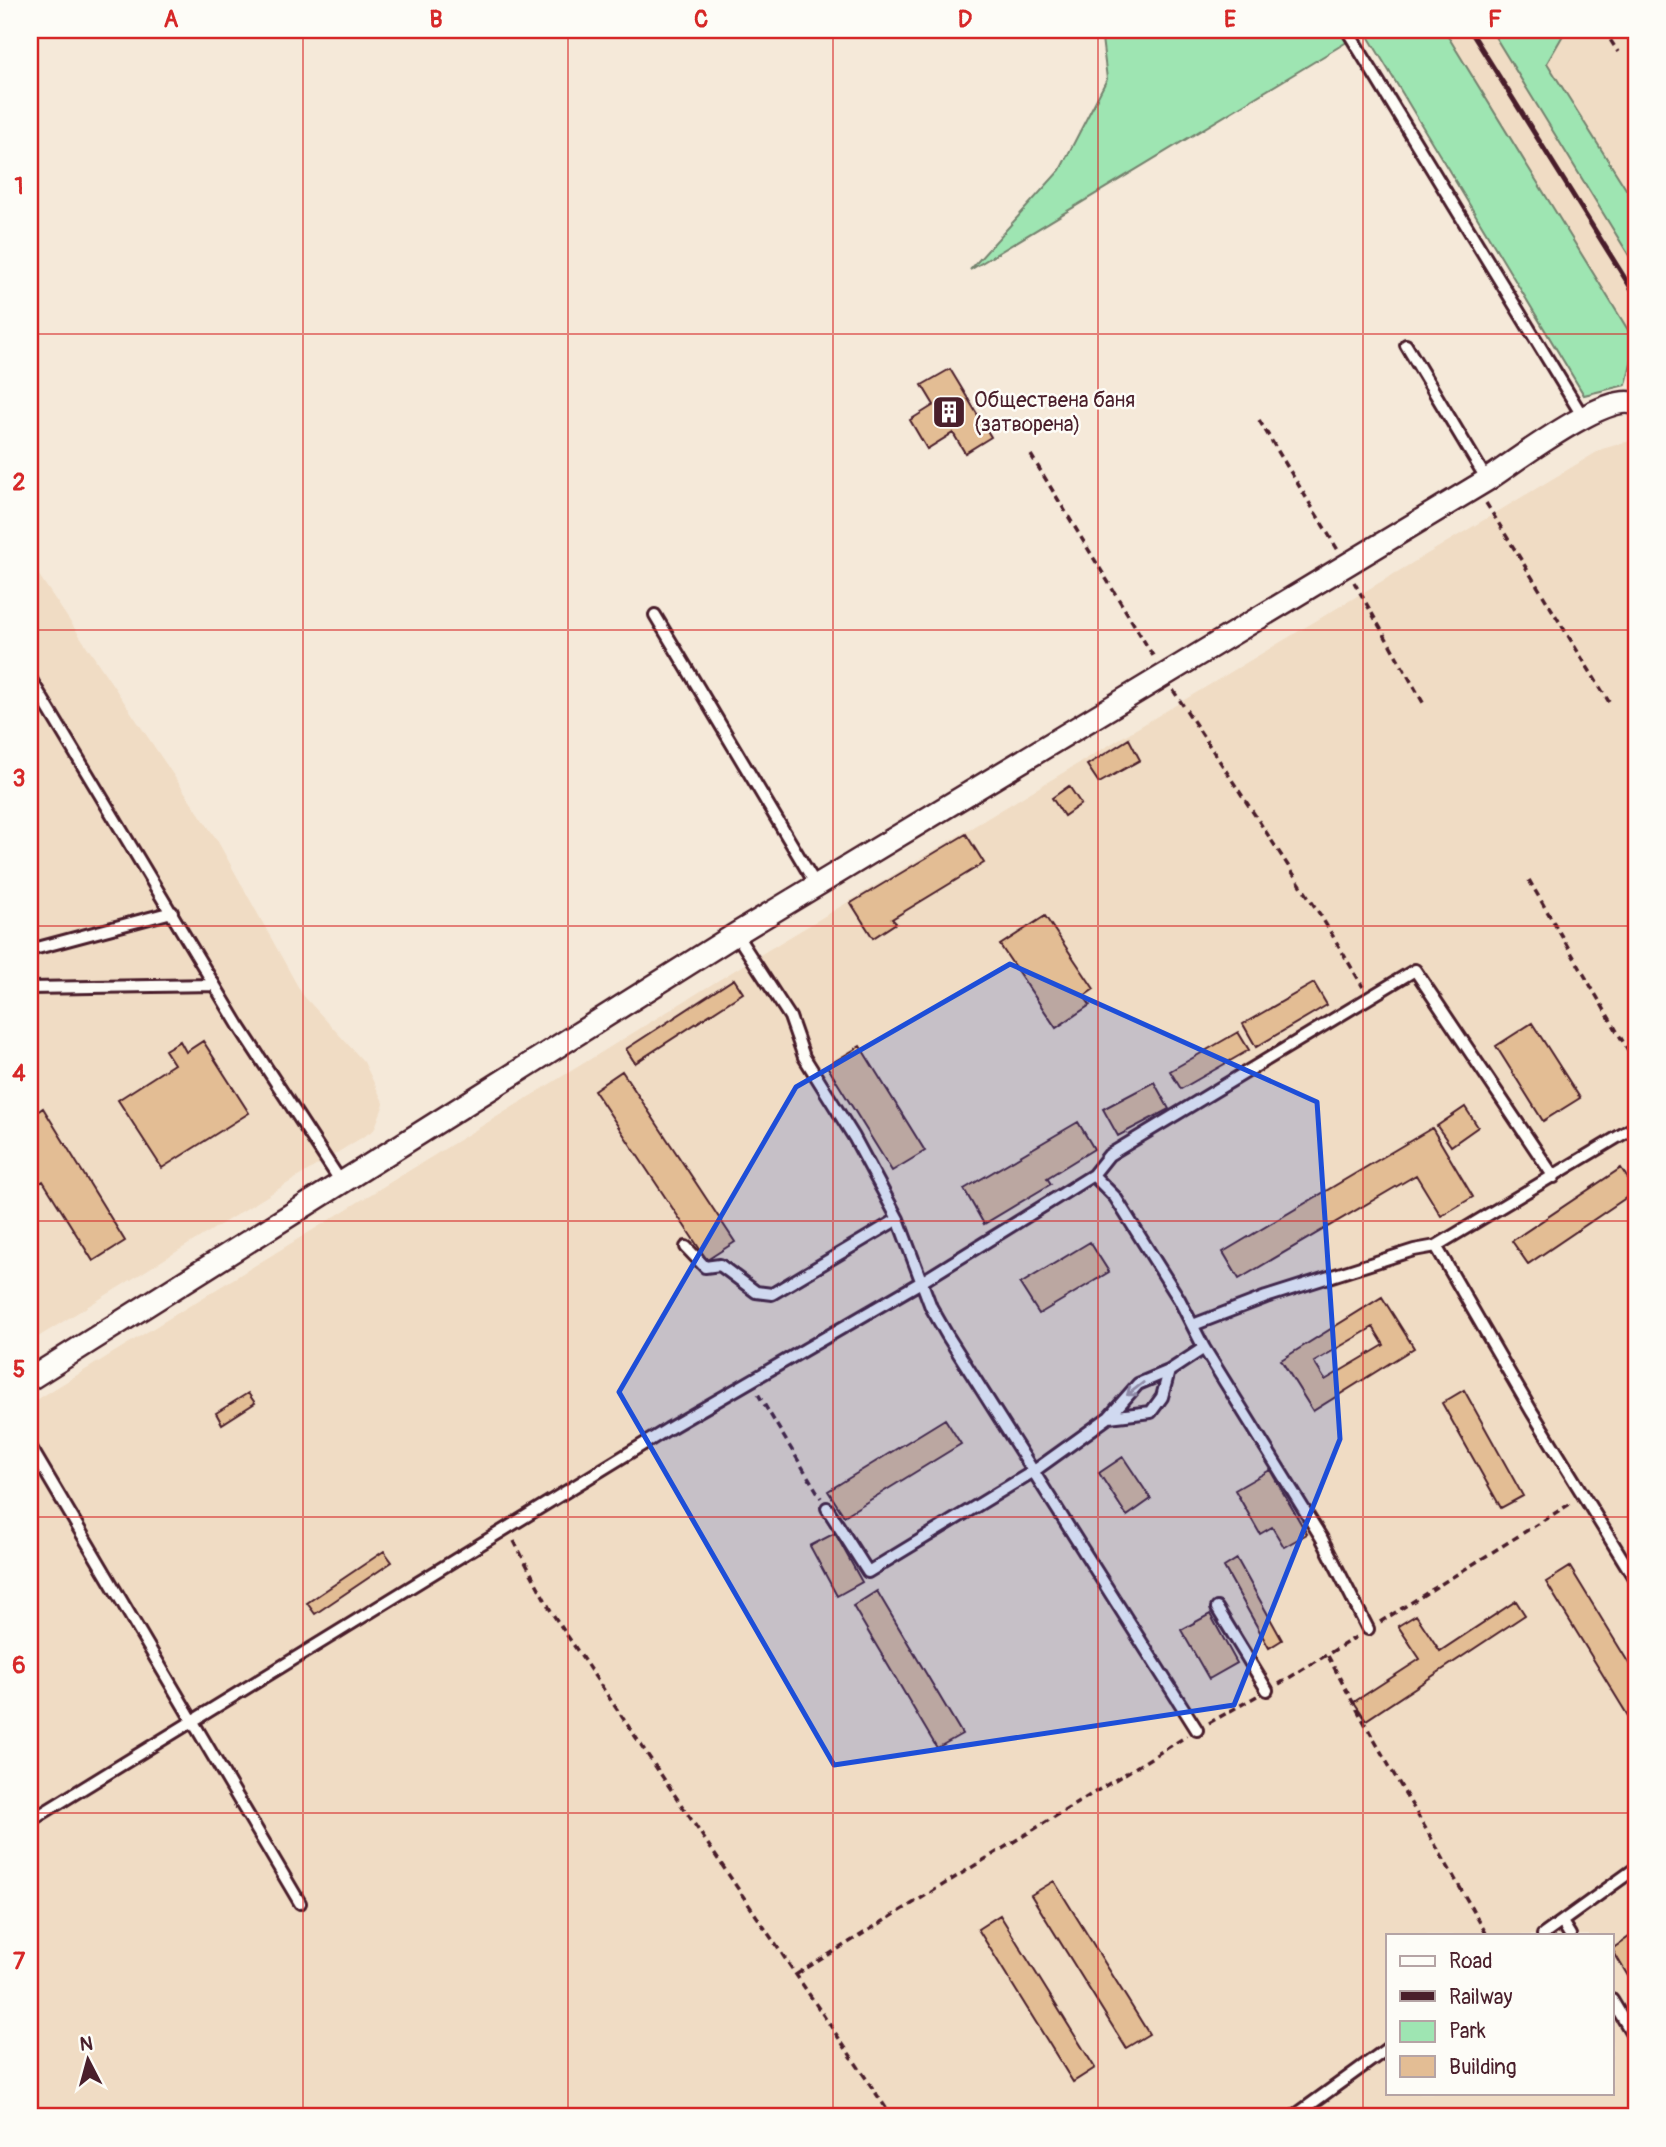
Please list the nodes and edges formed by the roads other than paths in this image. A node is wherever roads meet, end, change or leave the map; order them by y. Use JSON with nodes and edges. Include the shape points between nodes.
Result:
{"nodes":[{"id":1,"x":1348,"y":30,"type":"edge"},
{"id":2,"x":1406,"y":345,"type":"dead end"},
{"id":3,"x":1636,"y":404,"type":"edge"},
{"id":4,"x":1583,"y":417,"type":"junction"},
{"id":5,"x":1482,"y":483,"type":"junction"},
{"id":6,"x":654,"y":615,"type":"dead end"},
{"id":7,"x":30,"y":678,"type":"edge"},
{"id":8,"x":816,"y":885,"type":"junction"},
{"id":9,"x":172,"y":912,"type":"junction"},
{"id":10,"x":736,"y":934,"type":"junction"},
{"id":11,"x":30,"y":950,"type":"edge"},
{"id":12,"x":214,"y":985,"type":"junction"},
{"id":13,"x":30,"y":988,"type":"edge"},
{"id":14,"x":1636,"y":1126,"type":"edge"},
{"id":15,"x":1093,"y":1175,"type":"junction"},
{"id":16,"x":1554,"y":1177,"type":"junction"},
{"id":17,"x":341,"y":1182,"type":"junction"},
{"id":18,"x":898,"y":1219,"type":"junction"},
{"id":19,"x":1436,"y":1246,"type":"junction"},
{"id":20,"x":686,"y":1247,"type":"dead end"},
{"id":21,"x":923,"y":1282,"type":"junction"},
{"id":22,"x":1193,"y":1325,"type":"junction"},
{"id":23,"x":1204,"y":1348,"type":"junction"},
{"id":24,"x":1169,"y":1371,"type":"junction"},
{"id":25,"x":30,"y":1379,"type":"edge"},
{"id":26,"x":1109,"y":1417,"type":"junction"},
{"id":27,"x":30,"y":1446,"type":"edge"},
{"id":28,"x":1034,"y":1471,"type":"junction"},
{"id":29,"x":827,"y":1508,"type":"road end"},
{"id":30,"x":1636,"y":1581,"type":"edge"},
{"id":31,"x":1217,"y":1608,"type":"dead end"},
{"id":32,"x":1368,"y":1629,"type":"dead end"},
{"id":33,"x":1267,"y":1690,"type":"dead end"},
{"id":34,"x":192,"y":1721,"type":"junction"},
{"id":35,"x":1197,"y":1730,"type":"dead end"},
{"id":36,"x":30,"y":1821,"type":"edge"},
{"id":37,"x":1636,"y":1868,"type":"edge"},
{"id":38,"x":300,"y":1903,"type":"dead end"},
{"id":39,"x":1562,"y":1922,"type":"junction"},
{"id":40,"x":1544,"y":1934,"type":"edge"},
{"id":41,"x":1569,"y":1934,"type":"edge"},
{"id":42,"x":1614,"y":2003,"type":"edge"},
{"id":43,"x":1636,"y":2040,"type":"edge"},
{"id":44,"x":1386,"y":2049,"type":"edge"},
{"id":45,"x":1293,"y":2117,"type":"edge"}],
"edges":[{"from":1,"to":4,"type":"lane"},
{"from":2,"to":5,"type":"lane"},
{"from":3,"to":4,"type":"street","via":[[1618,401]]},
{"from":4,"to":5,"type":"street"},
{"from":5,"to":8,"type":"street"},
{"from":6,"to":8,"type":"lane"},
{"from":7,"to":9,"type":"lane"},
{"from":8,"to":10,"type":"street"},
{"from":9,"to":11,"type":"lane"},
{"from":9,"to":12,"type":"lane"},
{"from":10,"to":17,"type":"street"},
{"from":10,"to":18,"type":"lane","via":[[790,1017],[804,1057]]},
{"from":12,"to":13,"type":"lane"},
{"from":12,"to":17,"type":"lane"},
{"from":14,"to":16,"type":"lane"},
{"from":15,"to":16,"type":"lane","via":[[1109,1155],[1415,971]]},
{"from":15,"to":21,"type":"lane"},
{"from":15,"to":22,"type":"lane","via":[[1115,1197]]},
{"from":16,"to":19,"type":"lane"},
{"from":17,"to":25,"type":"street"},
{"from":18,"to":20,"type":"lane","via":[[772,1294],[756,1292],[720,1265],[705,1267]]},
{"from":18,"to":21,"type":"lane"},
{"from":19,"to":22,"type":"lane","via":[[1266,1297]]},
{"from":19,"to":30,"type":"lane"},
{"from":21,"to":28,"type":"lane","via":[[947,1335]]},
{"from":21,"to":34,"type":"lane","via":[[750,1380]]},
{"from":22,"to":23,"type":"lane"},
{"from":23,"to":24,"type":"lane"},
{"from":23,"to":32,"type":"lane","via":[[1321,1537]]},
{"from":24,"to":26,"type":"lane","one_way":true,"via":[[1138,1384]]},
{"from":24,"to":26,"type":"lane","via":[[1162,1397],[1151,1412]]},
{"from":26,"to":28,"type":"lane"},
{"from":27,"to":34,"type":"lane"},
{"from":28,"to":29,"type":"lane","via":[[868,1572]]},
{"from":28,"to":35,"type":"lane"},
{"from":31,"to":33,"type":"lane"},
{"from":34,"to":36,"type":"lane"},
{"from":34,"to":38,"type":"lane"},
{"from":37,"to":39,"type":"lane"},
{"from":39,"to":40,"type":"lane"},
{"from":39,"to":41,"type":"lane"},
{"from":42,"to":43,"type":"lane"},
{"from":44,"to":45,"type":"lane"}]}
